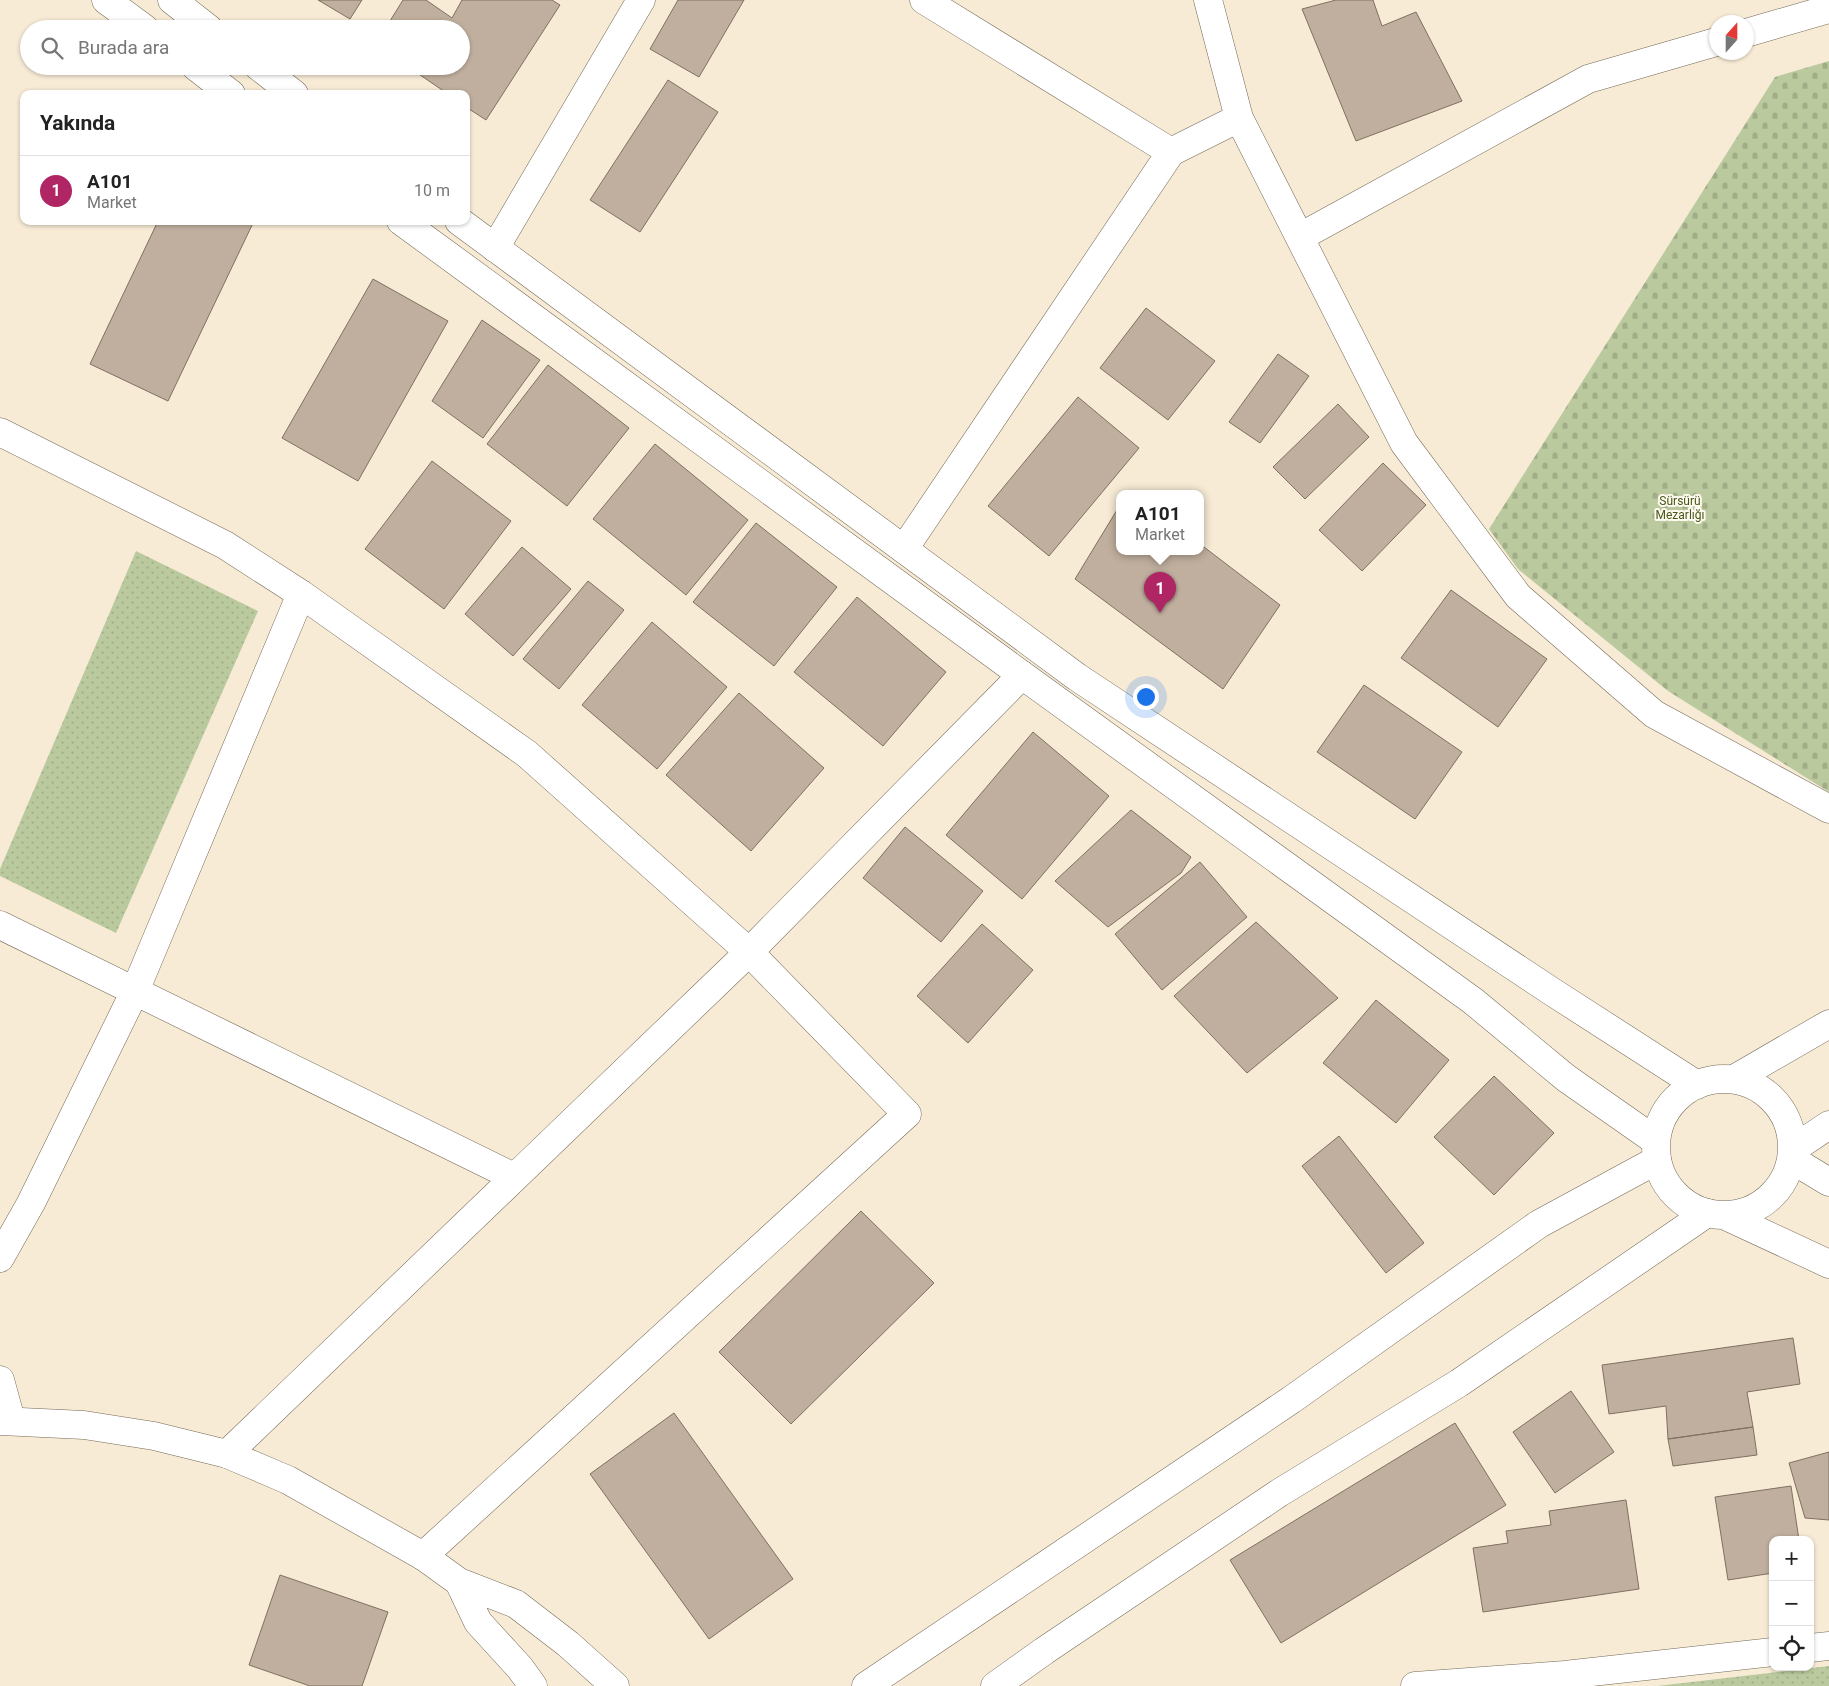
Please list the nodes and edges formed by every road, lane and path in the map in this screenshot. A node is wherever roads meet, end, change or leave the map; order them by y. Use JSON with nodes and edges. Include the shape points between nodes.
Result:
{"nodes":[{"id":1,"x":106,"y":0,"type":"edge"},
{"id":2,"x":172,"y":0,"type":"edge"},
{"id":3,"x":640,"y":0,"type":"edge"},
{"id":4,"x":924,"y":0,"type":"edge"},
{"id":5,"x":1208,"y":0,"type":"edge"},
{"id":6,"x":1829,"y":9,"type":"edge"},
{"id":7,"x":133,"y":20,"type":"edge"},
{"id":8,"x":198,"y":20,"type":"edge"},
{"id":9,"x":1754,"y":31,"type":"edge"},
{"id":10,"x":1709,"y":44,"type":"edge"},
{"id":11,"x":207,"y":75,"type":"edge"},
{"id":12,"x":270,"y":75,"type":"edge"},
{"id":13,"x":226,"y":90,"type":"edge"},
{"id":14,"x":289,"y":90,"type":"edge"},
{"id":15,"x":1240,"y":118,"type":"junction"},
{"id":16,"x":1171,"y":152,"type":"junction"},
{"id":17,"x":406,"y":225,"type":"edge"},
{"id":18,"x":464,"y":225,"type":"edge"},
{"id":19,"x":1300,"y":237,"type":"junction"},
{"id":20,"x":495,"y":248,"type":"junction"},
{"id":21,"x":0,"y":432,"type":"edge"},
{"id":22,"x":904,"y":548,"type":"junction"},
{"id":23,"x":301,"y":594,"type":"junction"},
{"id":24,"x":1022,"y":675,"type":"junction"},
{"id":25,"x":1829,"y":809,"type":"edge"},
{"id":26,"x":0,"y":925,"type":"edge"},
{"id":27,"x":749,"y":952,"type":"junction"},
{"id":28,"x":135,"y":991,"type":"junction"},
{"id":29,"x":1829,"y":1024,"type":"edge"},
{"id":30,"x":1734,"y":1079,"type":"junction"},
{"id":31,"x":1697,"y":1084,"type":"junction"},
{"id":32,"x":1829,"y":1125,"type":"edge"},
{"id":33,"x":1657,"y":1150,"type":"junction"},
{"id":34,"x":1792,"y":1154,"type":"junction"},
{"id":35,"x":514,"y":1177,"type":"junction"},
{"id":36,"x":1829,"y":1182,"type":"edge"},
{"id":37,"x":1716,"y":1214,"type":"junction"},
{"id":38,"x":0,"y":1258,"type":"edge"},
{"id":39,"x":1829,"y":1264,"type":"edge"},
{"id":40,"x":0,"y":1380,"type":"edge"},
{"id":41,"x":5,"y":1420,"type":"edge"},
{"id":42,"x":227,"y":1454,"type":"junction"},
{"id":43,"x":423,"y":1556,"type":"junction"},
{"id":44,"x":458,"y":1582,"type":"junction"},
{"id":45,"x":1829,"y":1646,"type":"edge"},
{"id":46,"x":1814,"y":1648,"type":"edge"},
{"id":47,"x":1769,"y":1653,"type":"edge"},
{"id":48,"x":1566,"y":1680,"type":"edge"},
{"id":49,"x":532,"y":1686,"type":"edge"},
{"id":50,"x":614,"y":1686,"type":"edge"},
{"id":51,"x":866,"y":1686,"type":"edge"},
{"id":52,"x":995,"y":1686,"type":"edge"},
{"id":53,"x":1415,"y":1686,"type":"edge"}],
"edges":[{"from":1,"to":7,"type":"street"},
{"from":2,"to":8,"type":"street"},
{"from":3,"to":20,"type":"street"},
{"from":4,"to":16,"type":"street"},
{"from":5,"to":15,"type":"street"},
{"from":6,"to":9,"type":"street"},
{"from":10,"to":19,"type":"street","via":[[1588,79]]},
{"from":11,"to":13,"type":"street"},
{"from":12,"to":14,"type":"street"},
{"from":15,"to":16,"type":"street"},
{"from":15,"to":19,"type":"street"},
{"from":16,"to":22,"type":"street"},
{"from":17,"to":24,"type":"street"},
{"from":18,"to":20,"type":"street"},
{"from":19,"to":25,"type":"street","via":[[1404,443],[1518,596],[1654,714]]},
{"from":20,"to":22,"type":"street"},
{"from":21,"to":23,"type":"street","via":[[225,545]]},
{"from":22,"to":31,"type":"street","via":[[1077,677]]},
{"from":23,"to":27,"type":"street","via":[[527,754]]},
{"from":23,"to":28,"type":"street"},
{"from":24,"to":27,"type":"street"},
{"from":24,"to":33,"type":"street","via":[[1473,1001]]},
{"from":26,"to":28,"type":"street"},
{"from":27,"to":35,"type":"street"},
{"from":27,"to":43,"type":"street","via":[[907,1114]]},
{"from":28,"to":35,"type":"street"},
{"from":28,"to":38,"type":"street","via":[[31,1203]]},
{"from":29,"to":30,"type":"street"},
{"from":30,"to":31,"type":"street"},
{"from":30,"to":34,"type":"street","via":[[1754,1085],[1783,1111],[1791,1129]]},
{"from":31,"to":33,"type":"street","via":[[1669,1107],[1660,1123]]},
{"from":32,"to":34,"type":"street"},
{"from":33,"to":37,"type":"street","via":[[1663,1178],[1674,1194],[1689,1206]]},
{"from":33,"to":51,"type":"street","via":[[1538,1224],[1291,1400]]},
{"from":34,"to":36,"type":"street"},
{"from":34,"to":37,"type":"street","via":[[1790,1169],[1780,1188],[1765,1203],[1746,1212]]},
{"from":35,"to":42,"type":"street"},
{"from":37,"to":39,"type":"street"},
{"from":37,"to":52,"type":"street","via":[[1459,1383],[1279,1493]]},
{"from":40,"to":41,"type":"street"},
{"from":41,"to":42,"type":"street","via":[[92,1426],[154,1436]]},
{"from":42,"to":43,"type":"street","via":[[288,1480]]},
{"from":43,"to":44,"type":"street"},
{"from":44,"to":49,"type":"street","via":[[478,1622]]},
{"from":44,"to":50,"type":"street","via":[[516,1604],[568,1644]]},
{"from":45,"to":46,"type":"street"},
{"from":47,"to":48,"type":"street"},
{"from":48,"to":53,"type":"street"}]}
